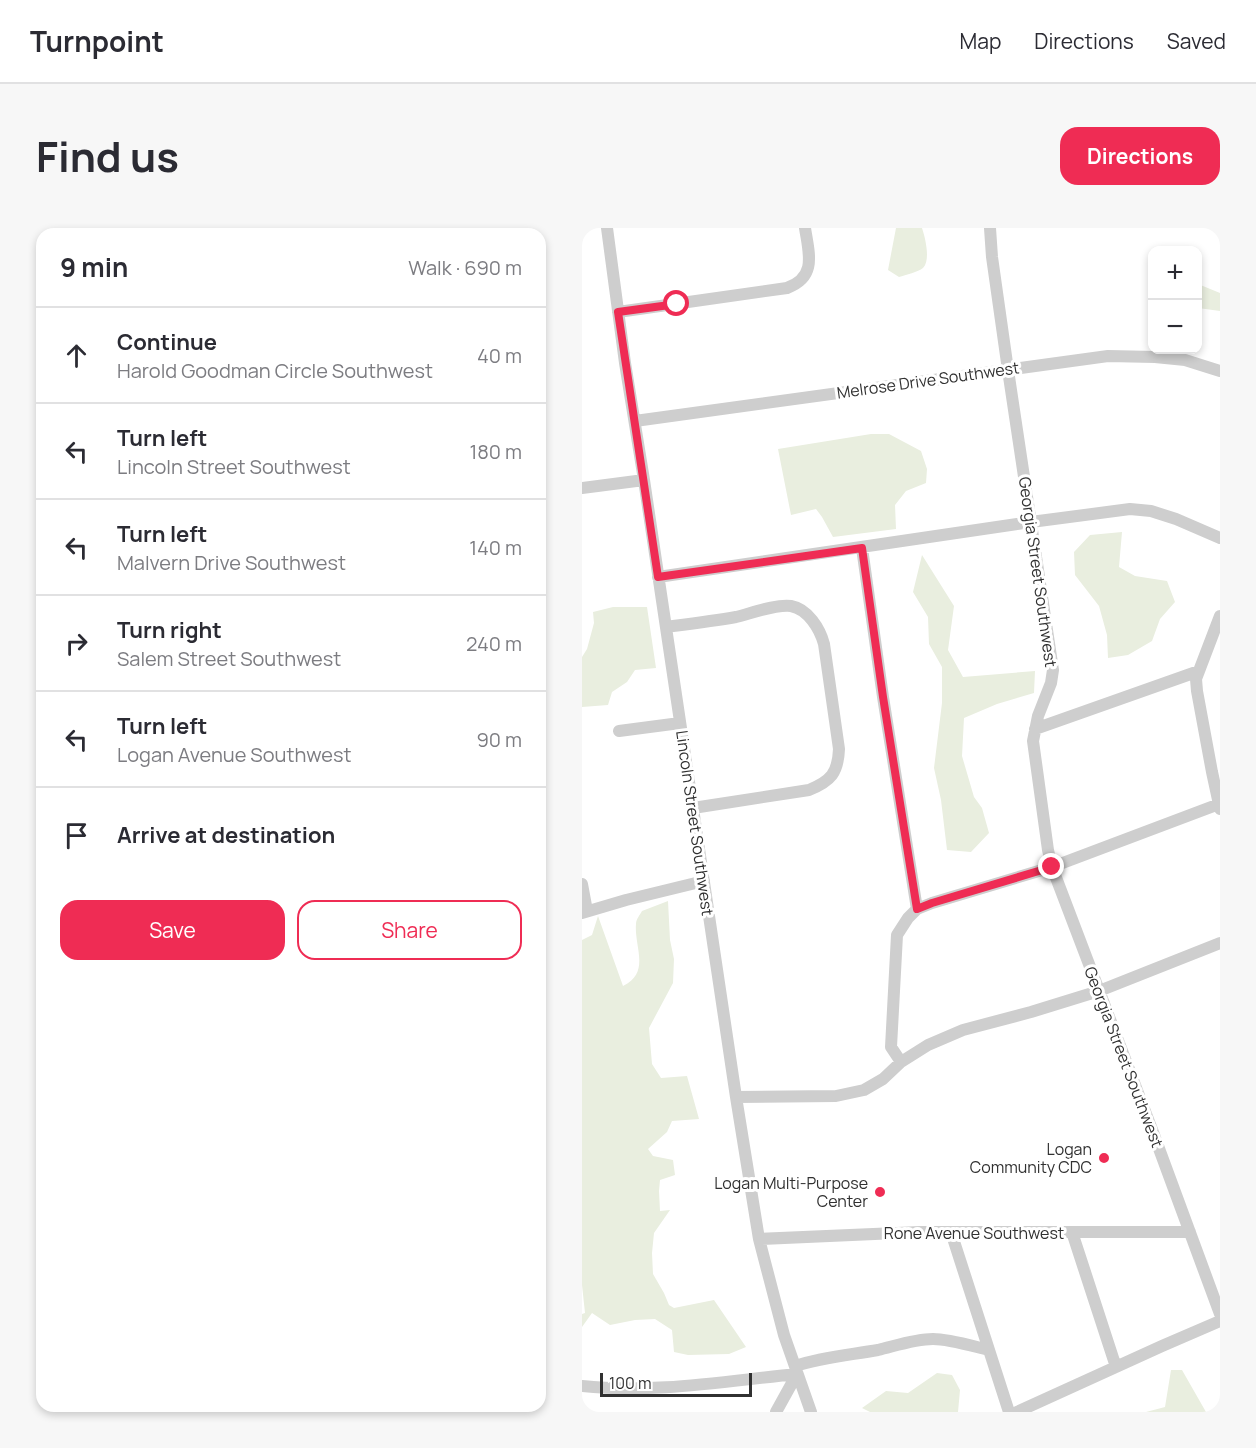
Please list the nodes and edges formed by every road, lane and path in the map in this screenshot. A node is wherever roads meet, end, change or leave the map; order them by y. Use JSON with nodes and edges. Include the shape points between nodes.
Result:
{"nodes":[{"id":1,"x":607,"y":228,"type":"edge"},
{"id":2,"x":805,"y":228,"type":"edge"},
{"id":3,"x":990,"y":228,"type":"edge"},
{"id":4,"x":618,"y":312,"type":"junction"},
{"id":5,"x":1008,"y":370,"type":"junction"},
{"id":6,"x":1220,"y":371,"type":"edge"},
{"id":7,"x":634,"y":421,"type":"junction"},
{"id":8,"x":644,"y":480,"type":"junction"},
{"id":9,"x":582,"y":488,"type":"edge"},
{"id":10,"x":1031,"y":522,"type":"junction"},
{"id":11,"x":1220,"y":538,"type":"edge"},
{"id":12,"x":862,"y":548,"type":"junction"},
{"id":13,"x":658,"y":577,"type":"junction"},
{"id":14,"x":1220,"y":616,"type":"edge"},
{"id":15,"x":666,"y":627,"type":"junction"},
{"id":16,"x":1199,"y":671,"type":"junction"},
{"id":17,"x":680,"y":723,"type":"junction"},
{"id":18,"x":1035,"y":729,"type":"junction"},
{"id":19,"x":619,"y":731,"type":"dead end"},
{"id":20,"x":1219,"y":806,"type":"edge"},
{"id":21,"x":693,"y":808,"type":"junction"},
{"id":22,"x":1052,"y":867,"type":"junction"},
{"id":23,"x":704,"y":881,"type":"junction"},
{"id":24,"x":582,"y":884,"type":"edge"},
{"id":25,"x":917,"y":909,"type":"junction"},
{"id":26,"x":584,"y":912,"type":"edge"},
{"id":27,"x":1220,"y":943,"type":"edge"},
{"id":28,"x":1099,"y":991,"type":"junction"},
{"id":29,"x":901,"y":1062,"type":"junction"},
{"id":30,"x":736,"y":1097,"type":"junction"},
{"id":31,"x":951,"y":1232,"type":"junction"},
{"id":32,"x":1072,"y":1232,"type":"junction"},
{"id":33,"x":1190,"y":1232,"type":"junction"},
{"id":34,"x":759,"y":1239,"type":"junction"},
{"id":35,"x":1219,"y":1309,"type":"edge"},
{"id":36,"x":1220,"y":1321,"type":"edge"},
{"id":37,"x":989,"y":1350,"type":"junction"},
{"id":38,"x":1116,"y":1367,"type":"junction"},
{"id":39,"x":796,"y":1370,"type":"junction"},
{"id":40,"x":582,"y":1386,"type":"edge"},
{"id":41,"x":776,"y":1412,"type":"edge"},
{"id":42,"x":811,"y":1412,"type":"edge"},
{"id":43,"x":1009,"y":1412,"type":"edge"},
{"id":44,"x":1017,"y":1412,"type":"edge"}],
"edges":[{"from":1,"to":4,"type":"street","name":"Lincoln Street Southwest"},
{"from":2,"to":4,"type":"street","via":[[809,267],[803,279],[793,286]]},
{"from":3,"to":5,"type":"street","name":"Georgia Street Southwest"},
{"from":4,"to":7,"type":"street","name":"Lincoln Street Southwest"},
{"from":5,"to":6,"type":"street","name":"Melrose Drive Southwest","via":[[1108,356],[1185,360]]},
{"from":5,"to":7,"type":"street","name":"Melrose Drive Southwest"},
{"from":5,"to":10,"type":"street","name":"Georgia Street Southwest"},
{"from":7,"to":8,"type":"street","name":"Lincoln Street Southwest"},
{"from":8,"to":9,"type":"street"},
{"from":8,"to":13,"type":"street","name":"Lincoln Street Southwest"},
{"from":10,"to":11,"type":"street","via":[[1141,510],[1176,519]]},
{"from":10,"to":12,"type":"street"},
{"from":10,"to":18,"type":"street","name":"Georgia Street Southwest","via":[[1053,670]]},
{"from":12,"to":13,"type":"street"},
{"from":12,"to":25,"type":"street"},
{"from":13,"to":15,"type":"street","name":"Lincoln Street Southwest"},
{"from":14,"to":16,"type":"street"},
{"from":15,"to":17,"type":"street","name":"Lincoln Street Southwest"},
{"from":15,"to":21,"type":"street","via":[[792,606],[818,628],[824,644],[839,749],[836,769],[830,778],[809,790]]},
{"from":16,"to":18,"type":"street"},
{"from":16,"to":20,"type":"street","via":[[1197,691]]},
{"from":17,"to":19,"type":"street"},
{"from":17,"to":21,"type":"street","name":"Lincoln Street Southwest"},
{"from":18,"to":22,"type":"street","name":"Georgia Street Southwest","via":[[1033,741]]},
{"from":20,"to":22,"type":"street"},
{"from":21,"to":23,"type":"street","name":"Lincoln Street Southwest"},
{"from":22,"to":25,"type":"street"},
{"from":22,"to":28,"type":"street","name":"Georgia Street Southwest"},
{"from":23,"to":26,"type":"street"},
{"from":23,"to":30,"type":"street","name":"Lincoln Street Southwest"},
{"from":24,"to":26,"type":"street"},
{"from":25,"to":29,"type":"street","via":[[897,935],[891,1047]]},
{"from":27,"to":28,"type":"street"},
{"from":28,"to":29,"type":"street","via":[[963,1030]]},
{"from":28,"to":33,"type":"street","name":"Georgia Street Southwest"},
{"from":29,"to":30,"type":"street","via":[[864,1090],[836,1096]]},
{"from":30,"to":34,"type":"street","name":"Lincoln Street Southwest"},
{"from":31,"to":32,"type":"street","name":"Rone Avenue Southwest"},
{"from":31,"to":34,"type":"street","name":"Rone Avenue Southwest"},
{"from":31,"to":37,"type":"street"},
{"from":32,"to":33,"type":"street","name":"Rone Avenue Southwest"},
{"from":32,"to":38,"type":"street"},
{"from":33,"to":35,"type":"street","name":"Georgia Street Southwest"},
{"from":34,"to":39,"type":"street","name":"Lincoln Street Southwest"},
{"from":36,"to":38,"type":"street"},
{"from":37,"to":39,"type":"street","via":[[924,1340],[810,1361]]},
{"from":37,"to":43,"type":"street"},
{"from":38,"to":44,"type":"street"},
{"from":39,"to":40,"type":"street","via":[[663,1387]]},
{"from":39,"to":41,"type":"street"},
{"from":39,"to":42,"type":"street","name":"Lincoln Street Southwest"}]}
